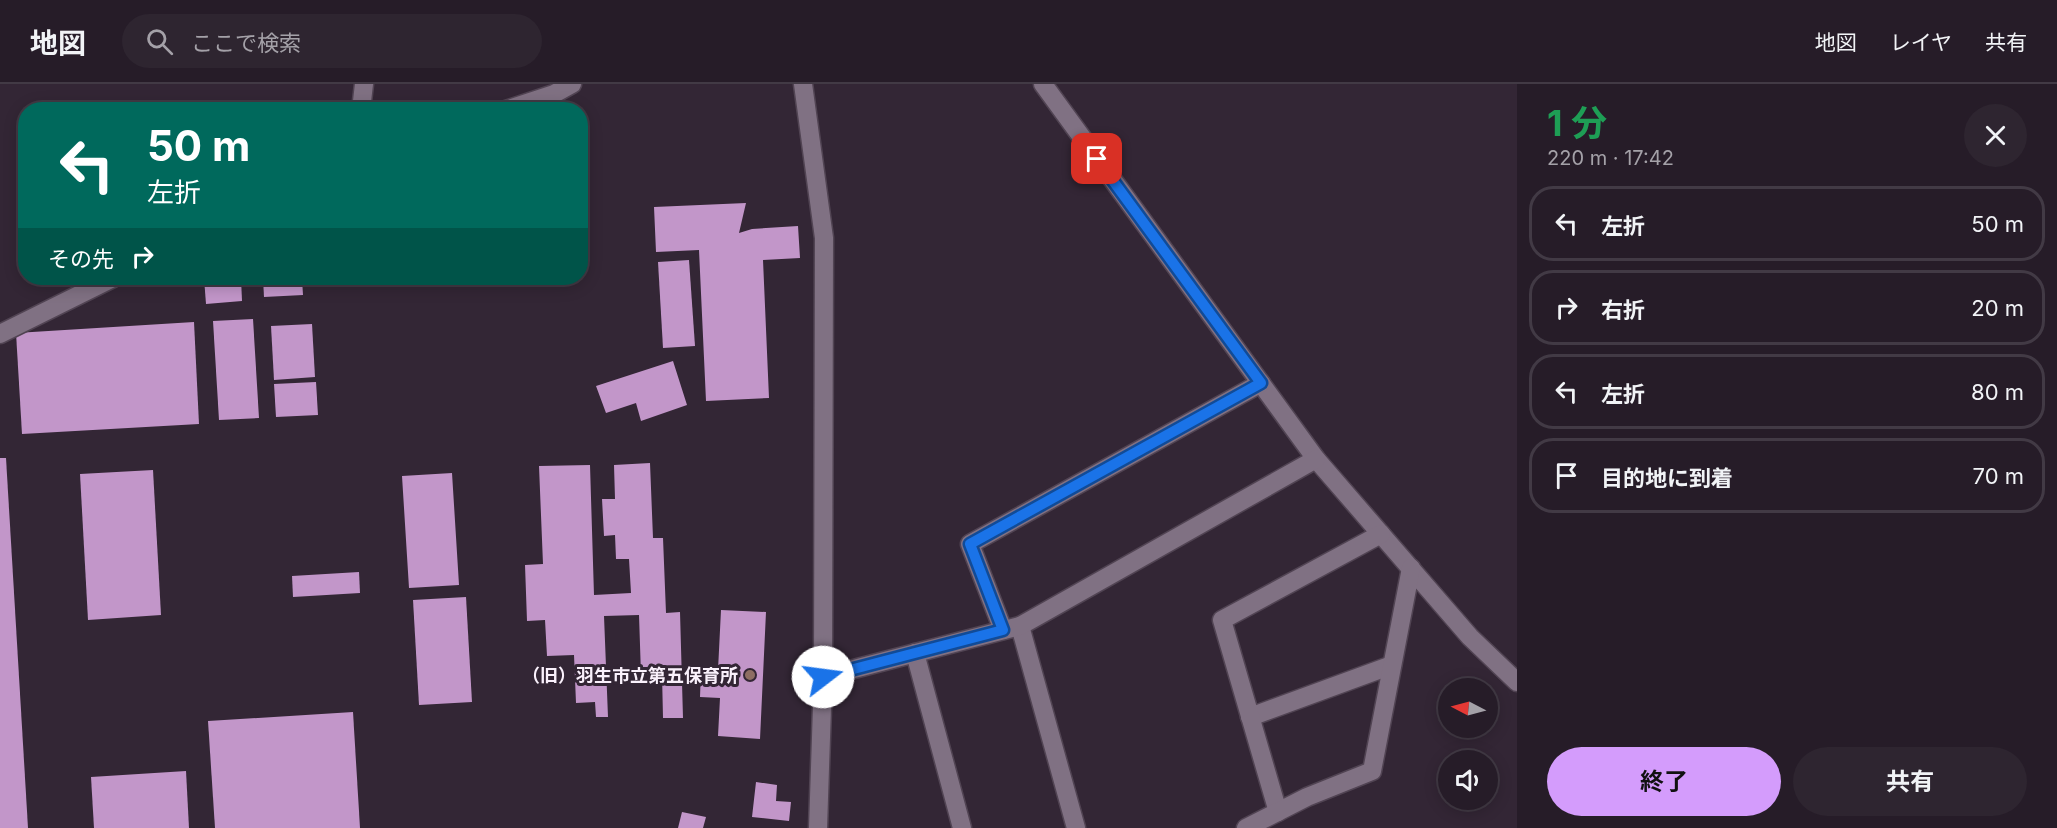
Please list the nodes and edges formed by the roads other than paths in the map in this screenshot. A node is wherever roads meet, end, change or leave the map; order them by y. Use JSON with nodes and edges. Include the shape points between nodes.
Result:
{"nodes":[{"id":1,"x":364,"y":84,"type":"edge"},
{"id":2,"x":572,"y":84,"type":"edge"},
{"id":3,"x":803,"y":84,"type":"edge"},
{"id":4,"x":1043,"y":84,"type":"edge"},
{"id":5,"x":362,"y":102,"type":"edge"},
{"id":6,"x":530,"y":102,"type":"edge"},
{"id":7,"x":99,"y":285,"type":"edge"},
{"id":8,"x":0,"y":334,"type":"edge"},
{"id":9,"x":1261,"y":383,"type":"junction"},
{"id":10,"x":1316,"y":459,"type":"junction"},
{"id":11,"x":1381,"y":534,"type":"junction"},
{"id":12,"x":1411,"y":568,"type":"junction"},
{"id":13,"x":1011,"y":628,"type":"junction"},
{"id":14,"x":915,"y":653,"type":"junction"},
{"id":15,"x":1392,"y":664,"type":"junction"},
{"id":16,"x":823,"y":677,"type":"junction"},
{"id":17,"x":1517,"y":682,"type":"edge"},
{"id":18,"x":1250,"y":717,"type":"junction"},
{"id":19,"x":1278,"y":812,"type":"junction"},
{"id":20,"x":818,"y":828,"type":"edge"},
{"id":21,"x":962,"y":828,"type":"edge"},
{"id":22,"x":1076,"y":828,"type":"edge"},
{"id":23,"x":1246,"y":828,"type":"edge"}],
"edges":[{"from":1,"to":5,"type":"street"},
{"from":2,"to":6,"type":"street"},
{"from":3,"to":16,"type":"street","via":[[824,238]]},
{"from":4,"to":9,"type":"street"},
{"from":7,"to":8,"type":"street"},
{"from":9,"to":10,"type":"street"},
{"from":9,"to":13,"type":"street","via":[[970,544]]},
{"from":10,"to":11,"type":"street"},
{"from":10,"to":13,"type":"street"},
{"from":11,"to":12,"type":"street"},
{"from":11,"to":18,"type":"street","via":[[1222,620]]},
{"from":12,"to":15,"type":"street"},
{"from":12,"to":17,"type":"street","via":[[1470,637]]},
{"from":13,"to":14,"type":"street"},
{"from":13,"to":22,"type":"street"},
{"from":14,"to":16,"type":"street"},
{"from":14,"to":21,"type":"street"},
{"from":15,"to":18,"type":"street"},
{"from":15,"to":19,"type":"street","via":[[1372,771]]},
{"from":16,"to":20,"type":"street"},
{"from":18,"to":19,"type":"street"},
{"from":19,"to":23,"type":"street"}]}
